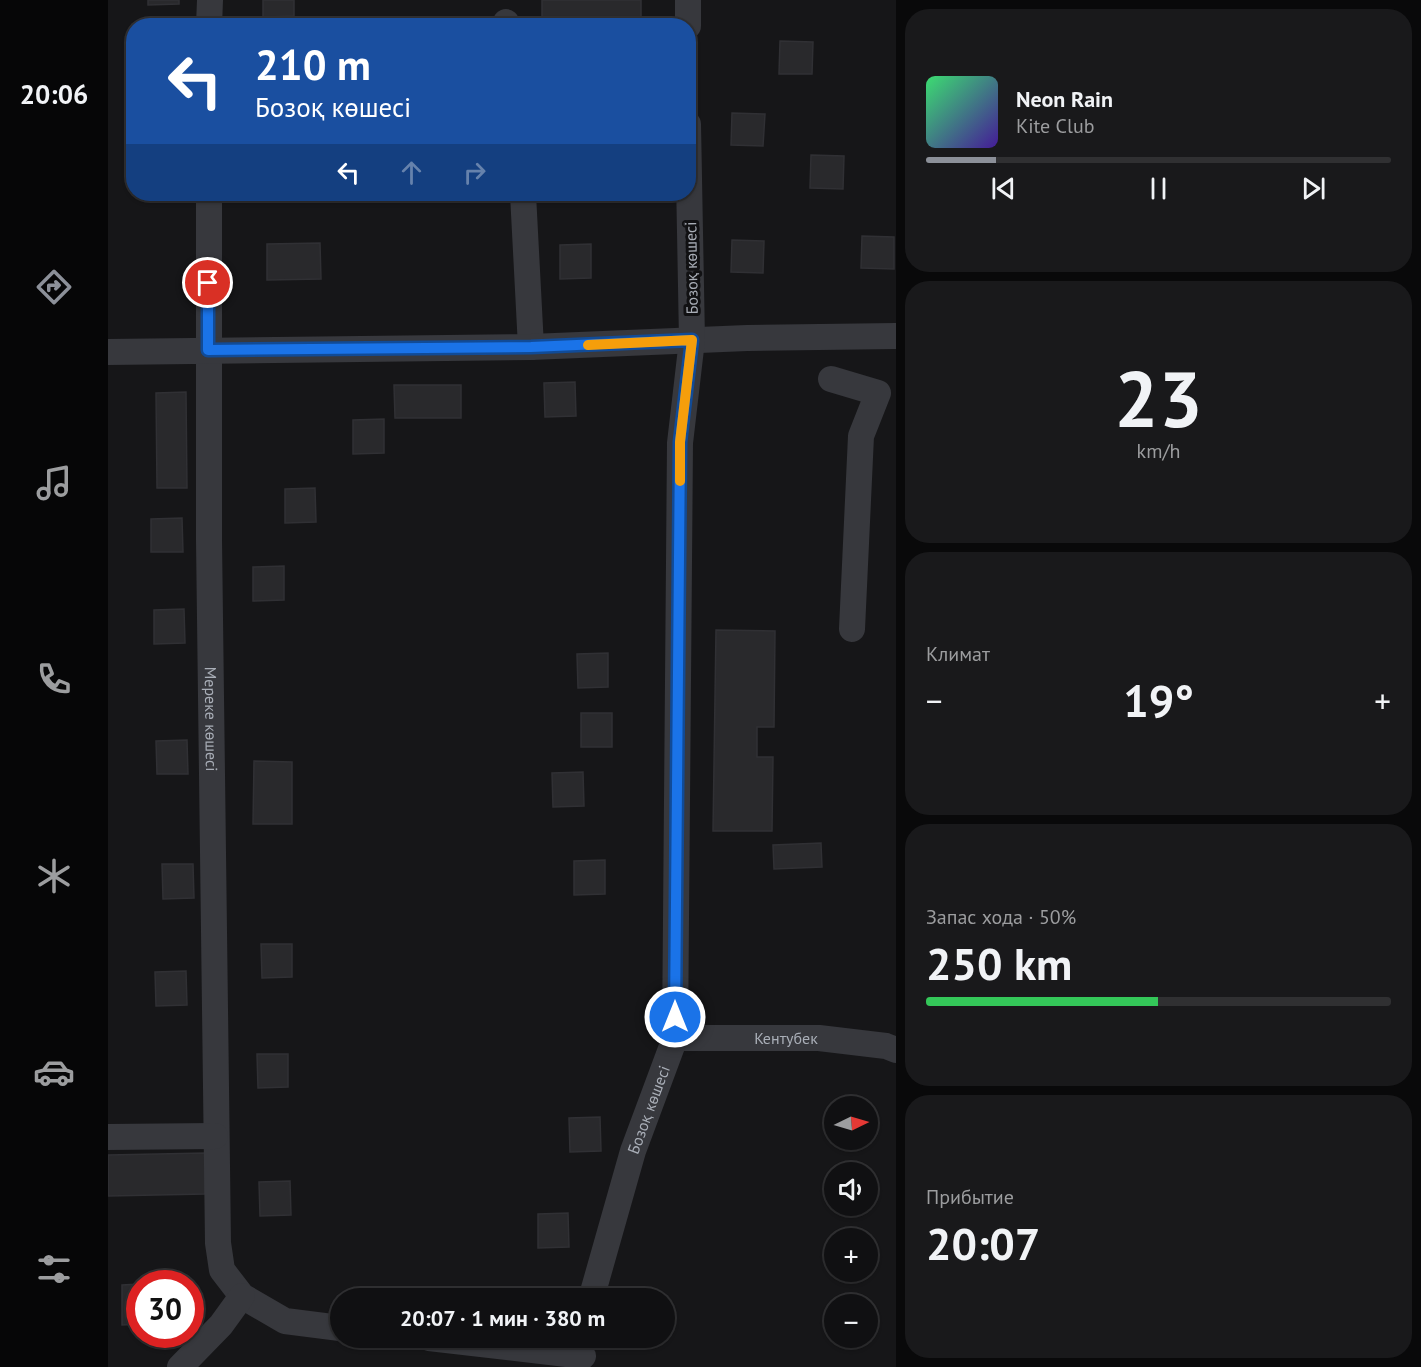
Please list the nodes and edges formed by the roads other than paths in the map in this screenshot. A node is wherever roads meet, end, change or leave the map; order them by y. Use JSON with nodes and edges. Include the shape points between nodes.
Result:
{"nodes":[{"id":1,"x":210,"y":0,"type":"edge"},
{"id":2,"x":688,"y":0,"type":"edge"},
{"id":3,"x":209,"y":18,"type":"edge"},
{"id":4,"x":688,"y":18,"type":"edge"},
{"id":5,"x":209,"y":201,"type":"edge"},
{"id":6,"x":523,"y":201,"type":"edge"},
{"id":7,"x":689,"y":201,"type":"edge"},
{"id":8,"x":896,"y":336,"type":"edge"},
{"id":9,"x":692,"y":340,"type":"junction"},
{"id":10,"x":531,"y":347,"type":"junction"},
{"id":11,"x":208,"y":350,"type":"junction"},
{"id":12,"x":108,"y":352,"type":"edge"},
{"id":13,"x":831,"y":379,"type":"dead end"},
{"id":14,"x":887,"y":391,"type":"edge"},
{"id":15,"x":852,"y":629,"type":"dead end"},
{"id":16,"x":675,"y":1038,"type":"junction"},
{"id":17,"x":896,"y":1050,"type":"edge"},
{"id":18,"x":216,"y":1136,"type":"junction"},
{"id":19,"x":108,"y":1137,"type":"edge"},
{"id":20,"x":594,"y":1288,"type":"edge"},
{"id":21,"x":242,"y":1296,"type":"junction"},
{"id":22,"x":330,"y":1327,"type":"edge"},
{"id":23,"x":526,"y":1348,"type":"edge"},
{"id":24,"x":584,"y":1354,"type":"edge"},
{"id":25,"x":180,"y":1367,"type":"edge"}],
"edges":[{"from":1,"to":3,"type":"street"},
{"from":2,"to":4,"type":"street"},
{"from":5,"to":11,"type":"street","name":"Мереке көшесі"},
{"from":6,"to":10,"type":"street"},
{"from":7,"to":9,"type":"street","name":"Бозоқ көшесі"},
{"from":8,"to":9,"type":"street"},
{"from":9,"to":10,"type":"street"},
{"from":9,"to":16,"type":"street","name":"Бозоқ көшесі","via":[[680,442]]},
{"from":10,"to":11,"type":"street"},
{"from":11,"to":12,"type":"street"},
{"from":11,"to":18,"type":"street","name":"Мереке көшесі"},
{"from":13,"to":14,"type":"street"},
{"from":14,"to":15,"type":"street","via":[[861,436]]},
{"from":16,"to":17,"type":"street","name":"Кентубек","via":[[819,1038]]},
{"from":16,"to":20,"type":"street","name":"Бозоқ көшесі","via":[[633,1151]]},
{"from":18,"to":19,"type":"street"},
{"from":18,"to":21,"type":"street","name":"Мереке көшесі","via":[[222,1270]]},
{"from":21,"to":22,"type":"street","via":[[285,1322]]},
{"from":21,"to":25,"type":"street","via":[[221,1325]]},
{"from":23,"to":24,"type":"street"}]}
